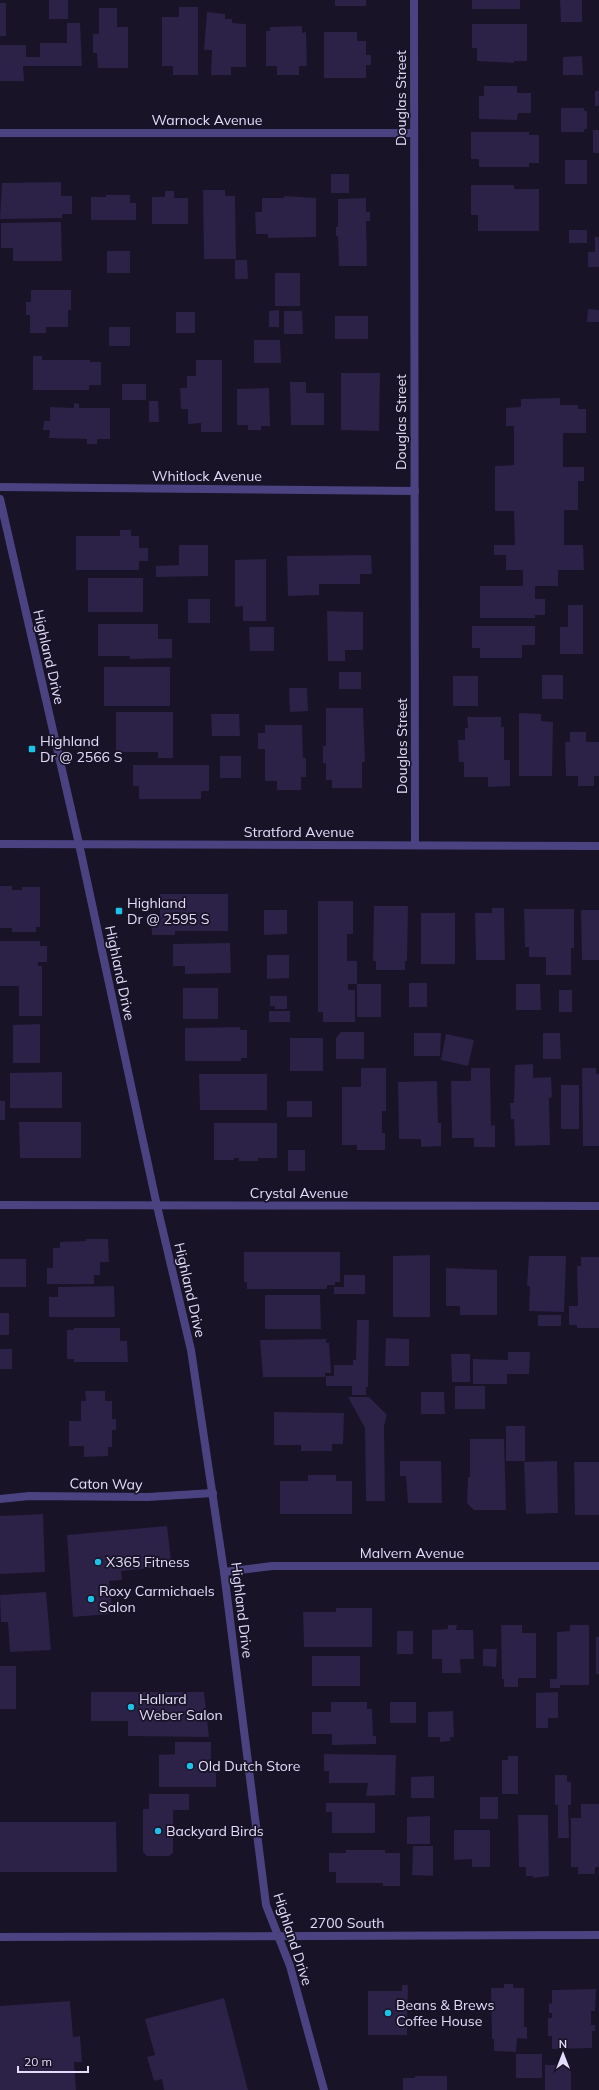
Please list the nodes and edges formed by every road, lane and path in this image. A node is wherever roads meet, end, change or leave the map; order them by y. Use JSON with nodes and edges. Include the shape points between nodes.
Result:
{"nodes":[{"id":1,"x":414,"y":0,"type":"edge"},
{"id":2,"x":0,"y":133,"type":"edge"},
{"id":3,"x":414,"y":133,"type":"junction"},
{"id":4,"x":0,"y":487,"type":"edge"},
{"id":5,"x":414,"y":491,"type":"junction"},
{"id":6,"x":0,"y":499,"type":"edge"},
{"id":7,"x":0,"y":844,"type":"edge"},
{"id":8,"x":79,"y":844,"type":"junction"},
{"id":9,"x":414,"y":845,"type":"junction"},
{"id":10,"x":599,"y":846,"type":"edge"},
{"id":11,"x":0,"y":1205,"type":"edge"},
{"id":12,"x":156,"y":1206,"type":"junction"},
{"id":13,"x":599,"y":1206,"type":"edge"},
{"id":14,"x":213,"y":1493,"type":"junction"},
{"id":15,"x":0,"y":1499,"type":"edge"},
{"id":16,"x":599,"y":1566,"type":"edge"},
{"id":17,"x":224,"y":1572,"type":"junction"},
{"id":18,"x":599,"y":1935,"type":"edge"},
{"id":19,"x":277,"y":1936,"type":"junction"},
{"id":20,"x":0,"y":1937,"type":"edge"},
{"id":21,"x":324,"y":2090,"type":"edge"}],
"edges":[{"from":1,"to":3,"type":"street","name":"Douglas Street"},
{"from":2,"to":3,"type":"street","name":"Warnock Avenue"},
{"from":3,"to":5,"type":"street","name":"Douglas Street"},
{"from":4,"to":5,"type":"street","name":"Whitlock Avenue"},
{"from":5,"to":9,"type":"street","name":"Douglas Street"},
{"from":6,"to":8,"type":"street","name":"Highland Drive"},
{"from":7,"to":8,"type":"street","name":"Stratford Avenue"},
{"from":8,"to":9,"type":"street","name":"Stratford Avenue"},
{"from":8,"to":12,"type":"street","name":"Highland Drive"},
{"from":9,"to":10,"type":"street","name":"Stratford Avenue"},
{"from":11,"to":12,"type":"street","name":"Crystal Avenue"},
{"from":12,"to":13,"type":"street","name":"Crystal Avenue"},
{"from":12,"to":14,"type":"street","name":"Highland Drive","via":[[191,1350]]},
{"from":14,"to":15,"type":"street","name":"Caton Way","via":[[148,1497],[29,1496]]},
{"from":14,"to":17,"type":"street","name":"Highland Drive"},
{"from":16,"to":17,"type":"street","name":"Malvern Avenue","via":[[272,1566]]},
{"from":17,"to":19,"type":"street","name":"Highland Drive","via":[[266,1905]]},
{"from":18,"to":19,"type":"street","name":"2700 South"},
{"from":19,"to":20,"type":"street","name":"2700 South"},
{"from":19,"to":21,"type":"street","name":"Highland Drive","via":[[290,1966]]}]}
